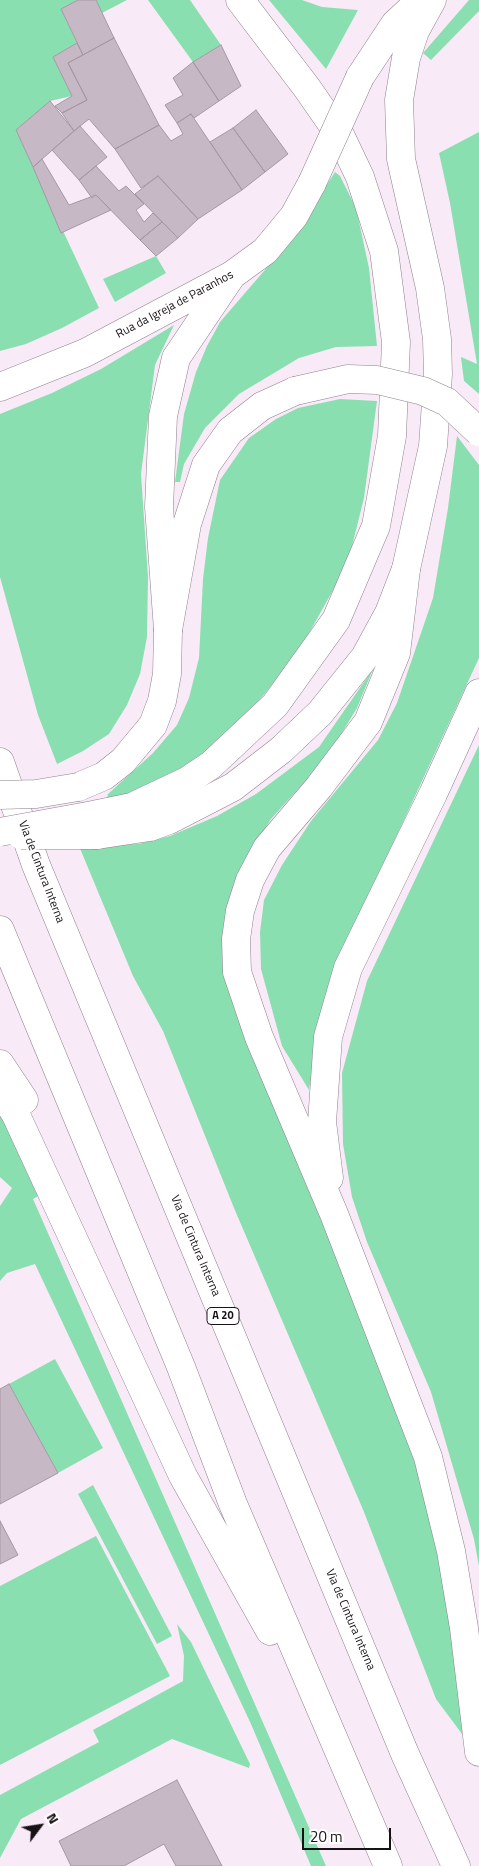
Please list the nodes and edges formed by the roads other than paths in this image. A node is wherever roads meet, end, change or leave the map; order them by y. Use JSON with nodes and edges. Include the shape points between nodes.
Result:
{"nodes":[{"id":1,"x":240,"y":0,"type":"edge"},
{"id":2,"x":421,"y":0,"type":"edge"},
{"id":3,"x":432,"y":0,"type":"edge"},
{"id":4,"x":232,"y":275,"type":"junction"},
{"id":5,"x":6,"y":385,"type":"edge"},
{"id":6,"x":479,"y":432,"type":"edge"},
{"id":7,"x":406,"y":569,"type":"junction"},
{"id":8,"x":168,"y":630,"type":"junction"},
{"id":9,"x":479,"y":693,"type":"edge"},
{"id":10,"x":0,"y":762,"type":"edge"},
{"id":11,"x":0,"y":796,"type":"edge"},
{"id":12,"x":93,"y":826,"type":"junction"},
{"id":13,"x":0,"y":834,"type":"edge"},
{"id":14,"x":0,"y":930,"type":"edge"},
{"id":15,"x":0,"y":1064,"type":"edge"},
{"id":16,"x":0,"y":1089,"type":"edge"},
{"id":17,"x":334,"y":1214,"type":"junction"},
{"id":18,"x":283,"y":1622,"type":"junction"},
{"id":19,"x":479,"y":1752,"type":"edge"},
{"id":20,"x":341,"y":1757,"type":"junction"},
{"id":21,"x":388,"y":1866,"type":"edge"},
{"id":22,"x":456,"y":1866,"type":"edge"}],
"edges":[{"from":1,"to":12,"type":"main road","via":[[341,137],[360,177],[384,251],[396,342],[392,436],[376,526],[336,620],[274,705],[211,765],[187,781]]},
{"from":2,"to":4,"type":"main road","name":"Rua da Igreja de Paranhos","bridge":true,"via":[[395,24],[360,77],[294,216],[265,251]]},
{"from":3,"to":7,"type":"main road","via":[[415,31],[406,58],[399,100],[402,159],[430,288],[438,374],[433,446]]},
{"from":4,"to":5,"type":"main road","name":"Rua da Igreja de Paranhos","via":[[85,353]]},
{"from":4,"to":8,"type":"main road","via":[[176,358],[163,416],[159,507]]},
{"from":6,"to":8,"type":"main road","bridge":true,"via":[[447,402],[423,391],[377,380],[348,379],[295,391],[262,406],[230,431],[206,465],[187,524]]},
{"from":7,"to":12,"type":"main road","via":[[389,613],[366,657],[320,714],[275,756],[233,787],[169,820],[150,827]]},
{"from":7,"to":17,"type":"main road","via":[[396,653],[368,722],[267,848],[240,911],[236,939],[237,972],[259,1037]]},
{"from":8,"to":11,"type":"main road","bridge":true,"via":[[167,674],[162,702],[153,725],[123,761],[104,776],[78,788]]},
{"from":9,"to":17,"type":"main road","via":[[348,968],[328,1037],[322,1122]]},
{"from":10,"to":22,"type":"main road","name":"Via de Cintura Interna","number":"A 20","via":[[40,875],[405,1754]]},
{"from":12,"to":13,"type":"main road","bridge":true},
{"from":14,"to":18,"type":"main road","via":[[178,1358],[233,1504]]},
{"from":15,"to":18,"type":"main road","via":[[20,1092],[41,1134],[195,1468]]},
{"from":16,"to":20,"type":"main road","via":[[16,1115],[183,1476]]},
{"from":17,"to":19,"type":"main road","via":[[428,1457],[451,1551]]},
{"from":18,"to":20,"type":"main road"},
{"from":20,"to":21,"type":"main road"}]}
